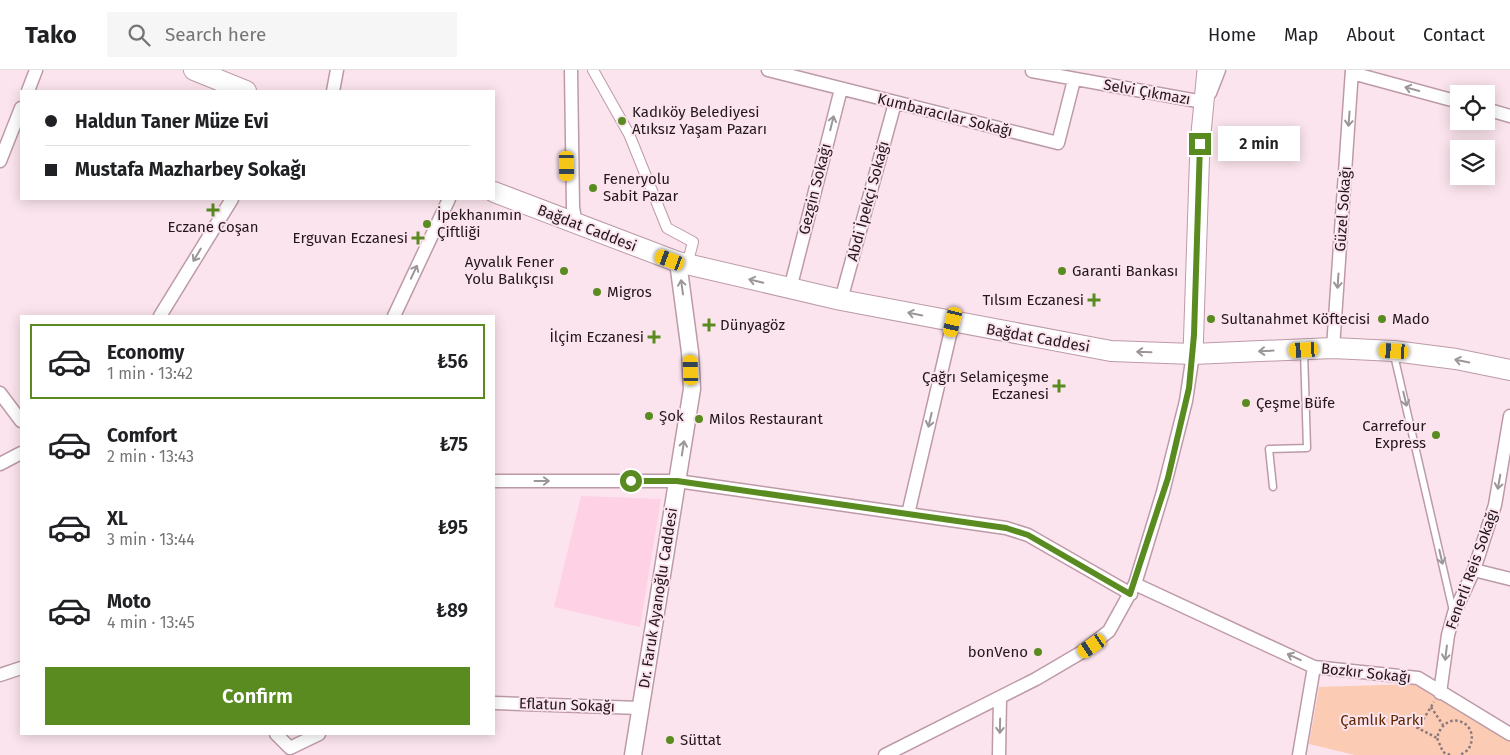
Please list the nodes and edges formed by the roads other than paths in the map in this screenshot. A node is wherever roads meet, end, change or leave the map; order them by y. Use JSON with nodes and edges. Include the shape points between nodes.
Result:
{"nodes":[{"id":1,"x":36,"y":70,"type":"edge"},
{"id":2,"x":194,"y":70,"type":"edge"},
{"id":3,"x":337,"y":70,"type":"edge"},
{"id":4,"x":566,"y":70,"type":"edge"},
{"id":5,"x":572,"y":70,"type":"edge"},
{"id":6,"x":594,"y":70,"type":"edge"},
{"id":7,"x":768,"y":70,"type":"edge"},
{"id":8,"x":1207,"y":70,"type":"edge"},
{"id":9,"x":1219,"y":70,"type":"edge"},
{"id":10,"x":1032,"y":71,"type":"edge"},
{"id":11,"x":1352,"y":72,"type":"edge"},
{"id":12,"x":1074,"y":80,"type":"junction"},
{"id":13,"x":841,"y":89,"type":"junction"},
{"id":14,"x":28,"y":90,"type":"edge"},
{"id":15,"x":244,"y":90,"type":"edge"},
{"id":16,"x":333,"y":90,"type":"edge"},
{"id":17,"x":1450,"y":99,"type":"edge"},
{"id":18,"x":895,"y":102,"type":"junction"},
{"id":19,"x":1203,"y":107,"type":"junction"},
{"id":20,"x":20,"y":111,"type":"edge"},
{"id":21,"x":1495,"y":112,"type":"edge"},
{"id":22,"x":1510,"y":116,"type":"edge"},
{"id":23,"x":0,"y":162,"type":"edge"},
{"id":24,"x":495,"y":192,"type":"edge"},
{"id":25,"x":231,"y":200,"type":"edge"},
{"id":26,"x":449,"y":200,"type":"edge"},
{"id":27,"x":573,"y":223,"type":"junction"},
{"id":28,"x":683,"y":263,"type":"junction"},
{"id":29,"x":790,"y":289,"type":"junction"},
{"id":30,"x":842,"y":300,"type":"junction"},
{"id":31,"x":161,"y":315,"type":"edge"},
{"id":32,"x":394,"y":315,"type":"edge"},
{"id":33,"x":953,"y":322,"type":"junction"},
{"id":34,"x":1333,"y":348,"type":"junction"},
{"id":35,"x":1304,"y":350,"type":"junction"},
{"id":36,"x":1394,"y":351,"type":"junction"},
{"id":37,"x":1193,"y":354,"type":"junction"},
{"id":38,"x":1510,"y":370,"type":"edge"},
{"id":39,"x":0,"y":393,"type":"edge"},
{"id":40,"x":1510,"y":416,"type":"edge"},
{"id":41,"x":20,"y":420,"type":"edge"},
{"id":42,"x":20,"y":454,"type":"edge"},
{"id":43,"x":0,"y":464,"type":"edge"},
{"id":44,"x":495,"y":481,"type":"edge"},
{"id":45,"x":677,"y":481,"type":"junction"},
{"id":46,"x":1273,"y":487,"type":"dead end"},
{"id":47,"x":908,"y":514,"type":"junction"},
{"id":48,"x":1474,"y":570,"type":"junction"},
{"id":49,"x":1510,"y":579,"type":"edge"},
{"id":50,"x":1133,"y":589,"type":"junction"},
{"id":51,"x":1454,"y":613,"type":"junction"},
{"id":52,"x":1314,"y":667,"type":"junction"},
{"id":53,"x":20,"y":668,"type":"edge"},
{"id":54,"x":0,"y":675,"type":"edge"},
{"id":55,"x":1440,"y":693,"type":"junction"},
{"id":56,"x":1000,"y":698,"type":"junction"},
{"id":57,"x":495,"y":703,"type":"edge"},
{"id":58,"x":640,"y":708,"type":"junction"},
{"id":59,"x":1510,"y":734,"type":"edge"},
{"id":60,"x":277,"y":735,"type":"edge"},
{"id":61,"x":290,"y":735,"type":"edge"},
{"id":62,"x":317,"y":735,"type":"edge"},
{"id":63,"x":290,"y":752,"type":"edge"},
{"id":64,"x":633,"y":755,"type":"edge"},
{"id":65,"x":885,"y":755,"type":"edge"},
{"id":66,"x":999,"y":755,"type":"edge"},
{"id":67,"x":1299,"y":755,"type":"edge"}],
"edges":[{"from":1,"to":14,"type":"street"},
{"from":2,"to":15,"type":"main road"},
{"from":3,"to":16,"type":"street"},
{"from":4,"to":27,"type":"street"},
{"from":5,"to":27,"type":"street"},
{"from":6,"to":28,"type":"street","via":[[629,134],[667,228],[693,242]]},
{"from":7,"to":13,"type":"street","name":"Kumbaracılar Sokağı"},
{"from":8,"to":19,"type":"main road"},
{"from":9,"to":19,"type":"street"},
{"from":10,"to":12,"type":"street","name":"Selvi Çıkmazı"},
{"from":17,"to":11,"type":"street","one_way":true},
{"from":11,"to":34,"type":"street","name":"Güzel Sokağı","one_way":true},
{"from":12,"to":18,"type":"street","name":"Kumbaracılar Sokağı","via":[[1058,144]]},
{"from":12,"to":19,"type":"street","name":"Selvi Çıkmazı"},
{"from":13,"to":18,"type":"street","name":"Kumbaracılar Sokağı"},
{"from":29,"to":13,"type":"street","name":"Gezgin Sokağı","one_way":true},
{"from":18,"to":30,"type":"street","name":"Abdi İpekçi Sokağı"},
{"from":19,"to":37,"type":"main road"},
{"from":20,"to":23,"type":"street"},
{"from":21,"to":22,"type":"street"},
{"from":24,"to":27,"type":"main road","name":"Bağdat Caddesi"},
{"from":25,"to":31,"type":"street","one_way":true},
{"from":32,"to":26,"type":"street","one_way":true},
{"from":27,"to":28,"type":"main road","name":"Bağdat Caddesi"},
{"from":29,"to":28,"type":"main road","name":"Bağdat Caddesi","one_way":true},
{"from":45,"to":28,"type":"street","name":"Dr. Faruk Ayanoğlu Caddesi","one_way":true,"via":[[692,389]]},
{"from":29,"to":30,"type":"main road","name":"Bağdat Caddesi"},
{"from":33,"to":30,"type":"main road","name":"Bağdat Caddesi","one_way":true},
{"from":37,"to":33,"type":"main road","name":"Bağdat Caddesi","one_way":true,"via":[[1111,351]]},
{"from":33,"to":47,"type":"street","one_way":true},
{"from":34,"to":35,"type":"main road","name":"Bağdat Caddesi"},
{"from":34,"to":36,"type":"main road","name":"Bağdat Caddesi"},
{"from":35,"to":37,"type":"main road","name":"Bağdat Caddesi","one_way":true},
{"from":35,"to":46,"type":"lane","via":[[1307,448],[1269,449]]},
{"from":38,"to":36,"type":"main road","name":"Bağdat Caddesi","one_way":true},
{"from":36,"to":51,"type":"lane","one_way":true},
{"from":37,"to":50,"type":"street","via":[[1186,402]]},
{"from":39,"to":41,"type":"street"},
{"from":40,"to":48,"type":"street","name":"Fenerli Reis Sokağı","one_way":true,"via":[[1495,505]]},
{"from":42,"to":43,"type":"street"},
{"from":44,"to":45,"type":"street","name":"Bozkır Sokağı","one_way":true},
{"from":45,"to":47,"type":"street","name":"Bozkır Sokağı"},
{"from":45,"to":58,"type":"street","name":"Dr. Faruk Ayanoğlu Caddesi"},
{"from":47,"to":50,"type":"street","name":"Bozkır Sokağı","via":[[1020,532]]},
{"from":48,"to":49,"type":"street"},
{"from":48,"to":51,"type":"street","name":"Fenerli Reis Sokağı"},
{"from":52,"to":50,"type":"street","name":"Bozkır Sokağı","one_way":true},
{"from":50,"to":56,"type":"street","via":[[1115,622],[1100,640]]},
{"from":51,"to":55,"type":"street","name":"Fenerli Reis Sokağı","one_way":true},
{"from":52,"to":55,"type":"street","name":"Bozkır Sokağı","via":[[1418,678]]},
{"from":52,"to":67,"type":"street"},
{"from":53,"to":54,"type":"street"},
{"from":55,"to":59,"type":"street","name":"Bozkır Sokağı"},
{"from":56,"to":65,"type":"street"},
{"from":56,"to":66,"type":"street","one_way":true},
{"from":57,"to":58,"type":"street","name":"Eflatun Sokağı"},
{"from":58,"to":64,"type":"street","name":"Dr. Faruk Ayanoğlu Caddesi"},
{"from":60,"to":63,"type":"street"},
{"from":61,"to":63,"type":"street"},
{"from":62,"to":63,"type":"street"}]}
